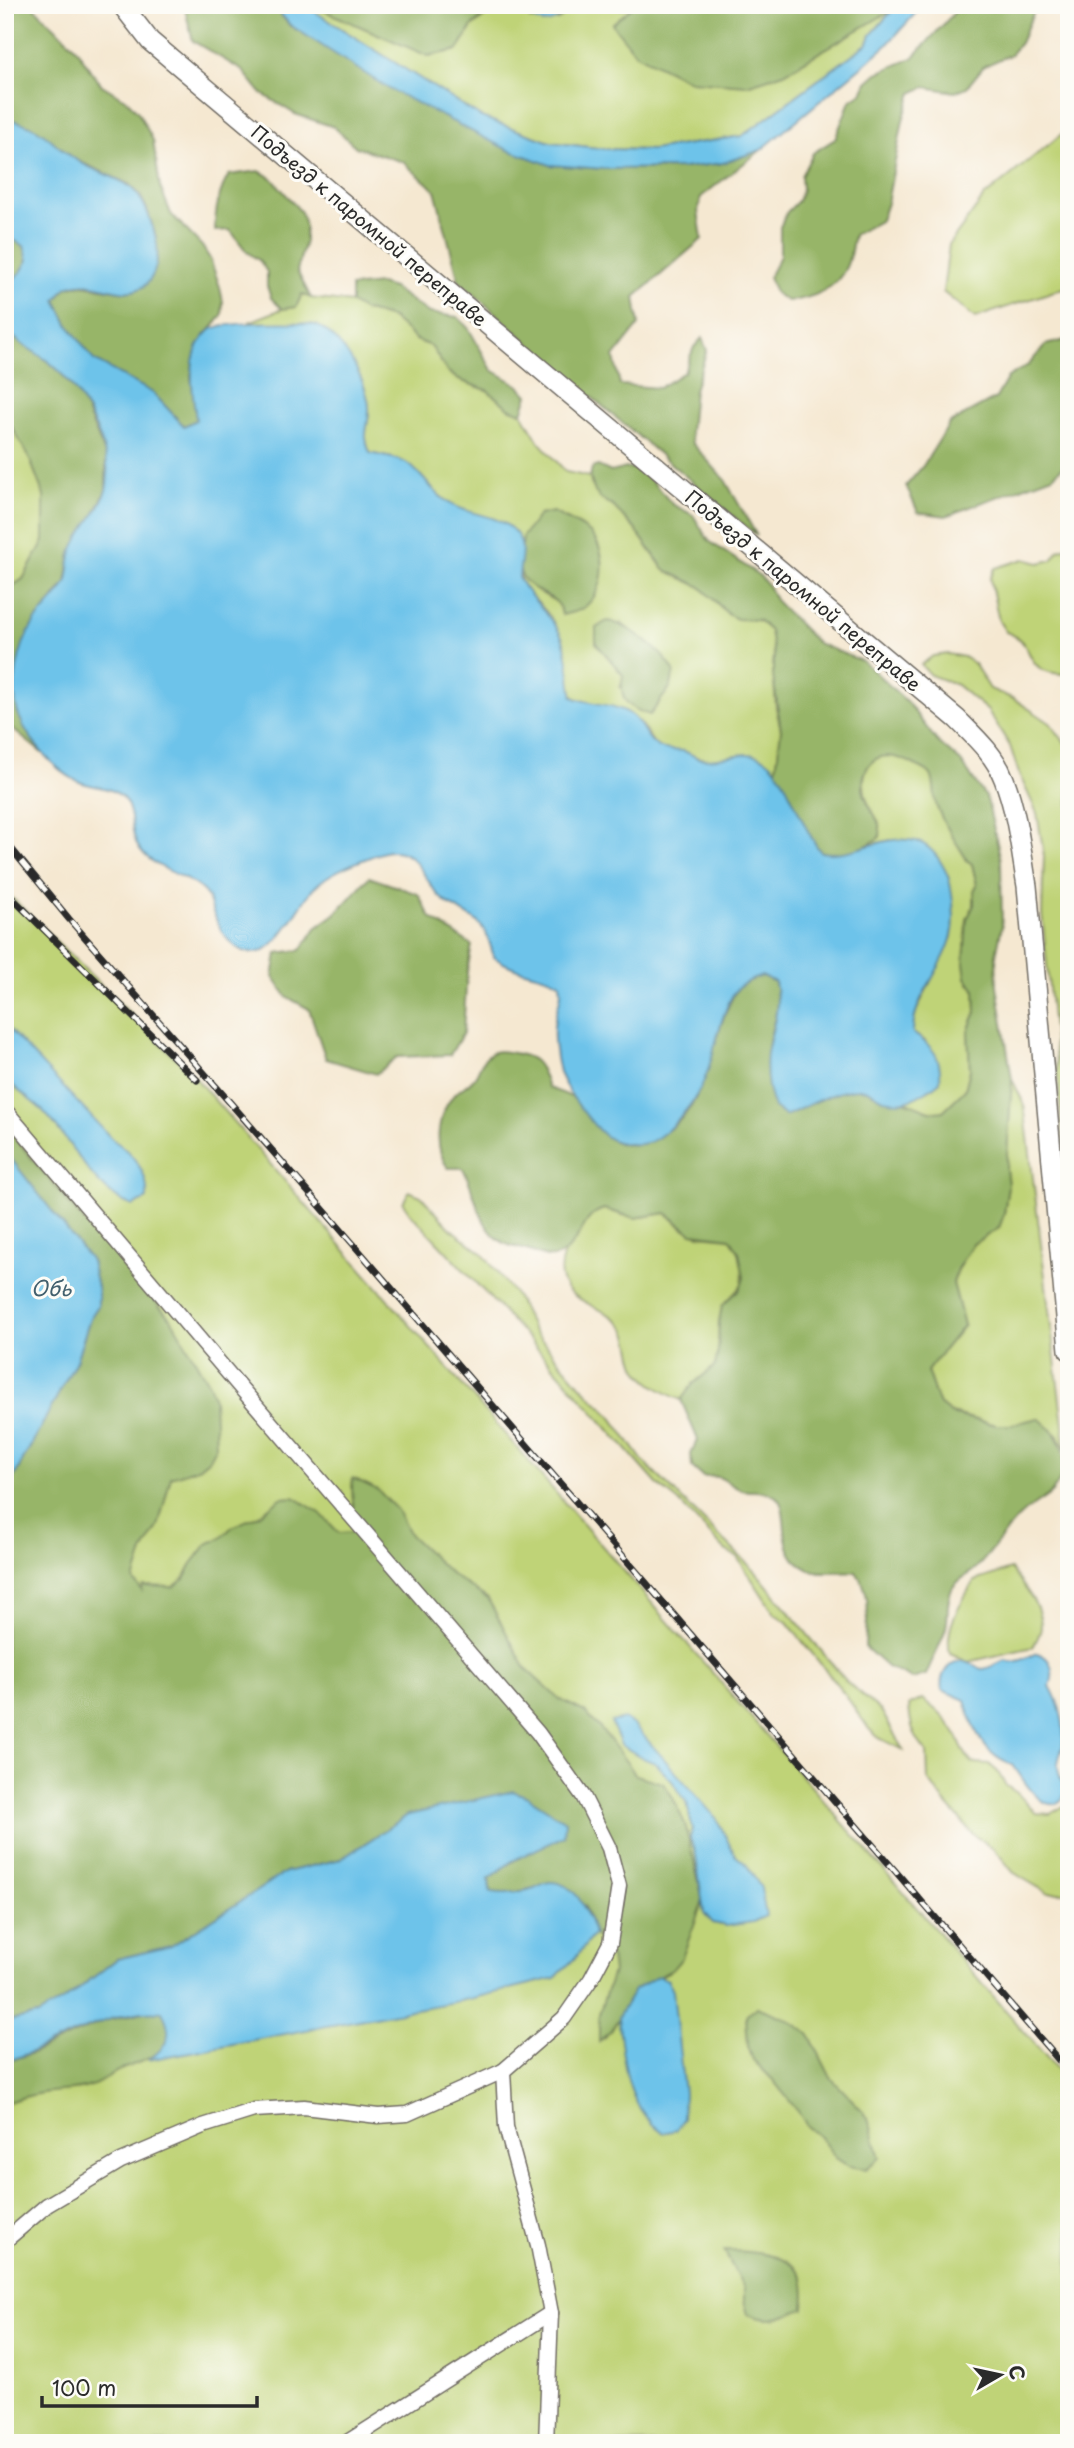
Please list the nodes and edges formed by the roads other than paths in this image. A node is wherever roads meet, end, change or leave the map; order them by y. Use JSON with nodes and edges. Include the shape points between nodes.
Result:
{"nodes":[{"id":1,"x":122,"y":5,"type":"edge"},
{"id":2,"x":5,"y":1110,"type":"edge"},
{"id":3,"x":1069,"y":1350,"type":"edge"},
{"id":4,"x":503,"y":2071,"type":"junction"},
{"id":5,"x":5,"y":2241,"type":"edge"},
{"id":6,"x":551,"y":2314,"type":"junction"},
{"id":7,"x":346,"y":2443,"type":"edge"},
{"id":8,"x":546,"y":2443,"type":"edge"}],
"edges":[{"from":1,"to":3,"type":"street","name":"Подъезд к паромной переправе","via":[[150,41],[986,748],[1004,777],[1027,886]]},
{"from":2,"to":4,"type":"street","via":[[538,1733],[583,1796],[609,1848],[619,1886],[610,1943],[564,2018]]},
{"from":4,"to":5,"type":"street","via":[[407,2114],[378,2116],[303,2107],[254,2110],[203,2126],[121,2161],[47,2205]]},
{"from":4,"to":6,"type":"street","via":[[506,2127],[538,2245]]},
{"from":6,"to":7,"type":"street"},
{"from":6,"to":8,"type":"street"}]}
